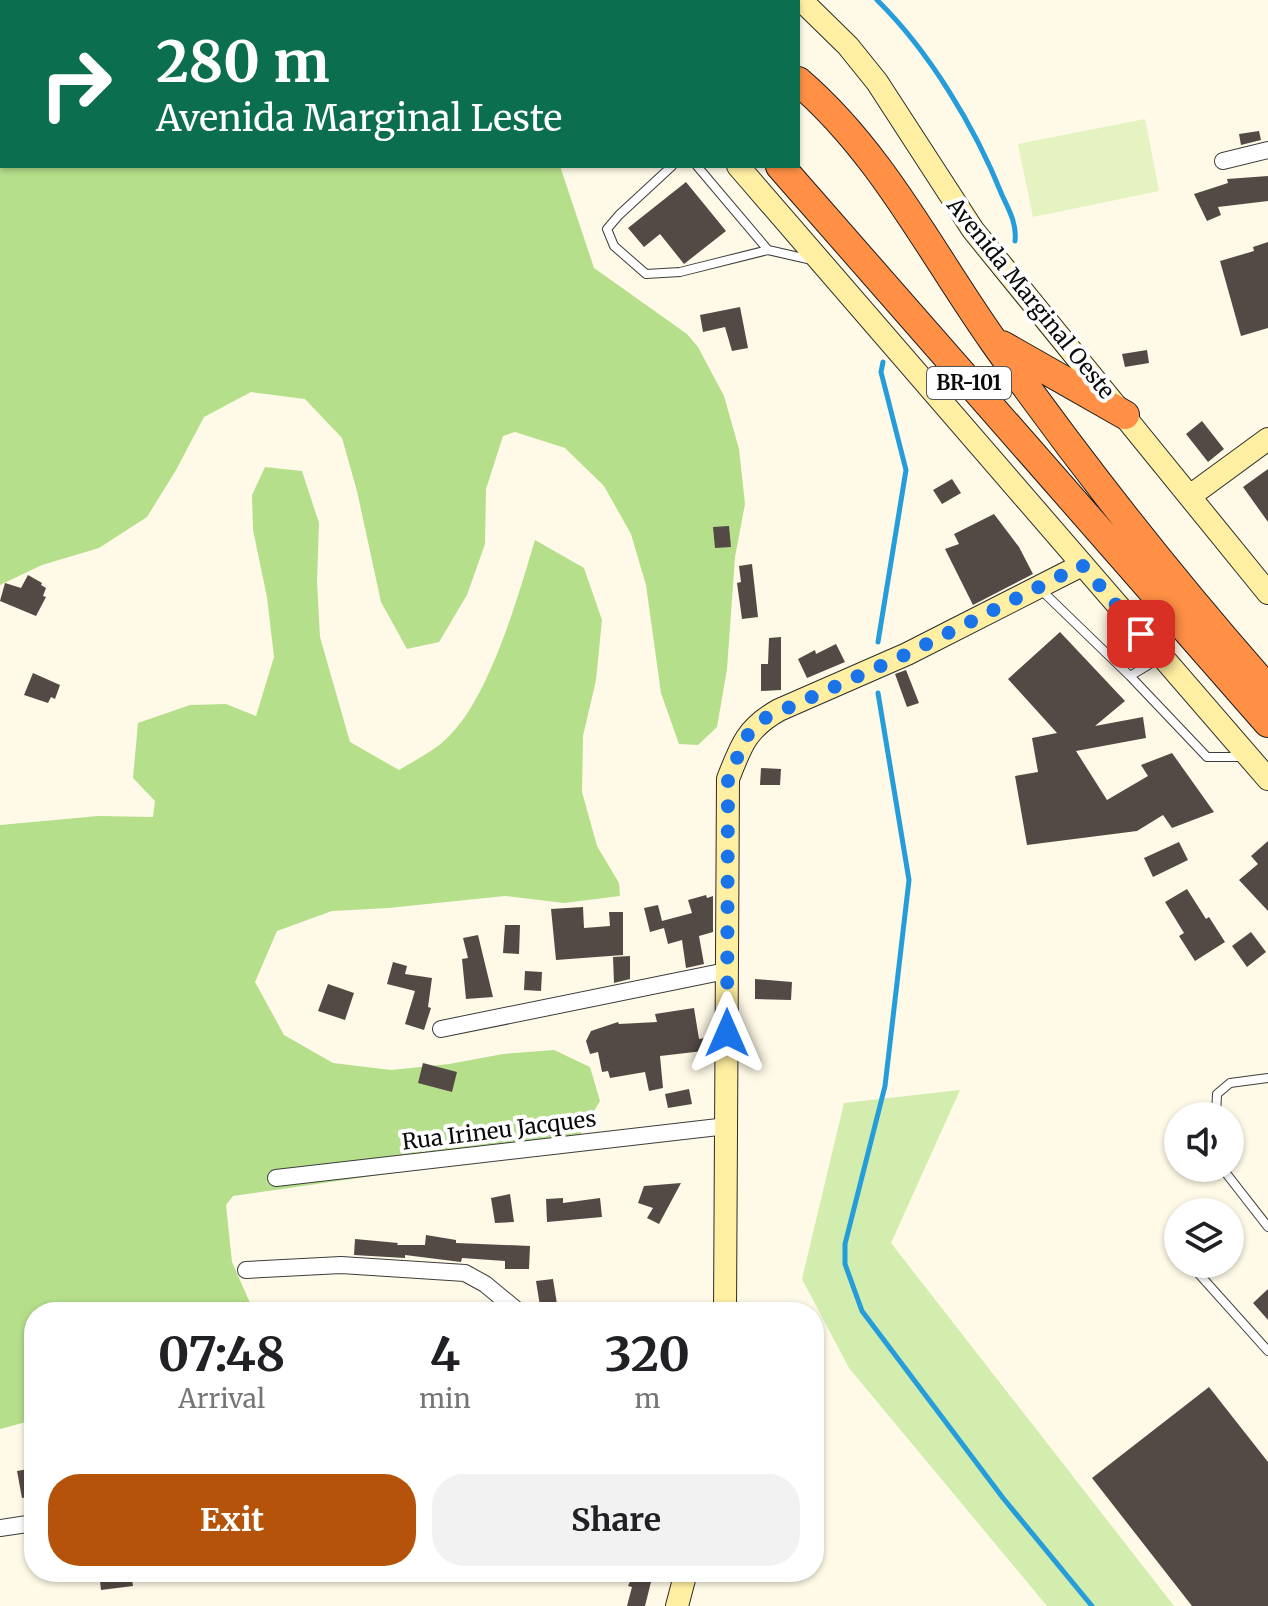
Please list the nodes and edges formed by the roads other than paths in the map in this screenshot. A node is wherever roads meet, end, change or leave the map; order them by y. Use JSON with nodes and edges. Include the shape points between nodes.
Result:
{"nodes":[{"id":1,"x":801,"y":0,"type":"edge"},
{"id":2,"x":800,"y":83,"type":"edge"},
{"id":3,"x":1268,"y":150,"type":"edge"},
{"id":4,"x":1223,"y":161,"type":"dead end"},
{"id":5,"x":670,"y":168,"type":"edge"},
{"id":6,"x":699,"y":168,"type":"edge"},
{"id":7,"x":740,"y":168,"type":"edge"},
{"id":8,"x":782,"y":168,"type":"edge"},
{"id":9,"x":768,"y":250,"type":"junction"},
{"id":10,"x":818,"y":262,"type":"junction"},
{"id":11,"x":991,"y":338,"type":"junction"},
{"id":12,"x":1125,"y":415,"type":"junction"},
{"id":13,"x":1268,"y":439,"type":"edge"},
{"id":14,"x":1190,"y":496,"type":"junction"},
{"id":15,"x":1082,"y":565,"type":"junction"},
{"id":16,"x":1038,"y":588,"type":"junction"},
{"id":17,"x":1268,"y":593,"type":"edge"},
{"id":18,"x":1161,"y":657,"type":"junction"},
{"id":19,"x":1130,"y":676,"type":"junction"},
{"id":20,"x":1268,"y":689,"type":"edge"},
{"id":21,"x":1268,"y":723,"type":"edge"},
{"id":22,"x":1247,"y":756,"type":"junction"},
{"id":23,"x":1268,"y":779,"type":"edge"},
{"id":24,"x":726,"y":971,"type":"junction"},
{"id":25,"x":441,"y":1029,"type":"dead end"},
{"id":26,"x":1268,"y":1078,"type":"edge"},
{"id":27,"x":1217,"y":1102,"type":"edge"},
{"id":28,"x":727,"y":1126,"type":"junction"},
{"id":29,"x":276,"y":1178,"type":"dead end"},
{"id":30,"x":1233,"y":1182,"type":"edge"},
{"id":31,"x":1268,"y":1227,"type":"edge"},
{"id":32,"x":246,"y":1270,"type":"dead end"},
{"id":33,"x":1203,"y":1278,"type":"edge"},
{"id":34,"x":507,"y":1302,"type":"edge"},
{"id":35,"x":725,"y":1302,"type":"edge"},
{"id":36,"x":1268,"y":1351,"type":"edge"},
{"id":37,"x":24,"y":1524,"type":"edge"},
{"id":38,"x":0,"y":1528,"type":"edge"},
{"id":39,"x":683,"y":1582,"type":"edge"},
{"id":40,"x":677,"y":1606,"type":"edge"}],
"edges":[{"from":1,"to":12,"type":"main road","name":"Avenida Marginal Oeste","via":[[867,70],[973,230]]},
{"from":2,"to":11,"type":"highway","number":"BR-101","via":[[878,168]]},
{"from":3,"to":4,"type":"street"},
{"from":5,"to":9,"type":"lane","via":[[607,229],[614,246],[635,265],[646,274],[680,272]]},
{"from":6,"to":9,"type":"lane"},
{"from":7,"to":10,"type":"main road"},
{"from":8,"to":21,"type":"highway","number":"BR-101"},
{"from":9,"to":10,"type":"lane"},
{"from":10,"to":15,"type":"main road"},
{"from":11,"to":12,"type":"highway"},
{"from":11,"to":20,"type":"highway","number":"BR-101","via":[[1129,523]]},
{"from":12,"to":14,"type":"main road","name":"Avenida Marginal Oeste"},
{"from":13,"to":14,"type":"main road"},
{"from":14,"to":17,"type":"main road","name":"Avenida Marginal Oeste"},
{"from":15,"to":16,"type":"main road"},
{"from":15,"to":18,"type":"main road"},
{"from":16,"to":19,"type":"lane"},
{"from":16,"to":24,"type":"main road","via":[[779,710],[746,737],[728,779]]},
{"from":18,"to":19,"type":"lane"},
{"from":18,"to":22,"type":"main road"},
{"from":19,"to":22,"type":"lane","via":[[1207,757]]},
{"from":22,"to":23,"type":"main road"},
{"from":24,"to":25,"type":"street"},
{"from":24,"to":28,"type":"main road"},
{"from":26,"to":27,"type":"lane","via":[[1230,1083],[1217,1094]]},
{"from":28,"to":29,"type":"street","name":"Rua Irineu Jacques"},
{"from":28,"to":35,"type":"main road"},
{"from":30,"to":31,"type":"lane"},
{"from":32,"to":34,"type":"street","via":[[341,1265],[465,1273]]},
{"from":33,"to":36,"type":"lane"},
{"from":37,"to":38,"type":"street"},
{"from":39,"to":40,"type":"main road"}]}
